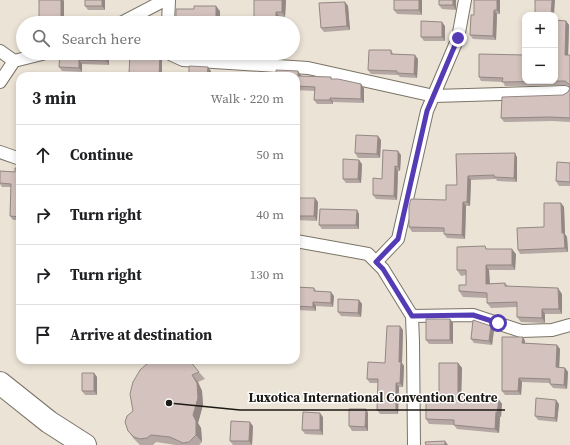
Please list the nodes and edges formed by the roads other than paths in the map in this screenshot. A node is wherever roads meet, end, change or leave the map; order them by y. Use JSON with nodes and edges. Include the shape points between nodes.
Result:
{"nodes":[{"id":1,"x":165,"y":0,"type":"edge"},
{"id":2,"x":169,"y":0,"type":"edge"},
{"id":3,"x":465,"y":0,"type":"edge"},
{"id":4,"x":134,"y":16,"type":"edge"},
{"id":5,"x":168,"y":16,"type":"edge"},
{"id":6,"x":0,"y":51,"type":"edge"},
{"id":7,"x":18,"y":60,"type":"edge"},
{"id":8,"x":184,"y":60,"type":"edge"},
{"id":9,"x":14,"y":61,"type":"junction"},
{"id":10,"x":0,"y":82,"type":"edge"},
{"id":11,"x":565,"y":92,"type":"edge"},
{"id":12,"x":434,"y":96,"type":"junction"},
{"id":13,"x":0,"y":152,"type":"edge"},
{"id":14,"x":16,"y":158,"type":"edge"},
{"id":15,"x":300,"y":242,"type":"edge"},
{"id":16,"x":376,"y":262,"type":"junction"},
{"id":17,"x":412,"y":316,"type":"junction"},
{"id":18,"x":570,"y":325,"type":"edge"},
{"id":19,"x":0,"y":384,"type":"edge"},
{"id":20,"x":85,"y":445,"type":"edge"},
{"id":21,"x":414,"y":445,"type":"edge"}],
"edges":[{"from":1,"to":4,"type":"street"},
{"from":2,"to":5,"type":"street"},
{"from":3,"to":12,"type":"street","via":[[458,38]]},
{"from":6,"to":9,"type":"street"},
{"from":7,"to":9,"type":"street"},
{"from":8,"to":12,"type":"street","via":[[308,68]]},
{"from":9,"to":10,"type":"street"},
{"from":11,"to":12,"type":"street"},
{"from":12,"to":16,"type":"street","via":[[427,111],[398,239]]},
{"from":13,"to":14,"type":"street"},
{"from":15,"to":16,"type":"street","via":[[368,254]]},
{"from":16,"to":17,"type":"street"},
{"from":17,"to":18,"type":"street","via":[[473,315],[521,331],[552,330]]},
{"from":17,"to":21,"type":"street"},
{"from":19,"to":20,"type":"highway","via":[[49,422]]}]}
